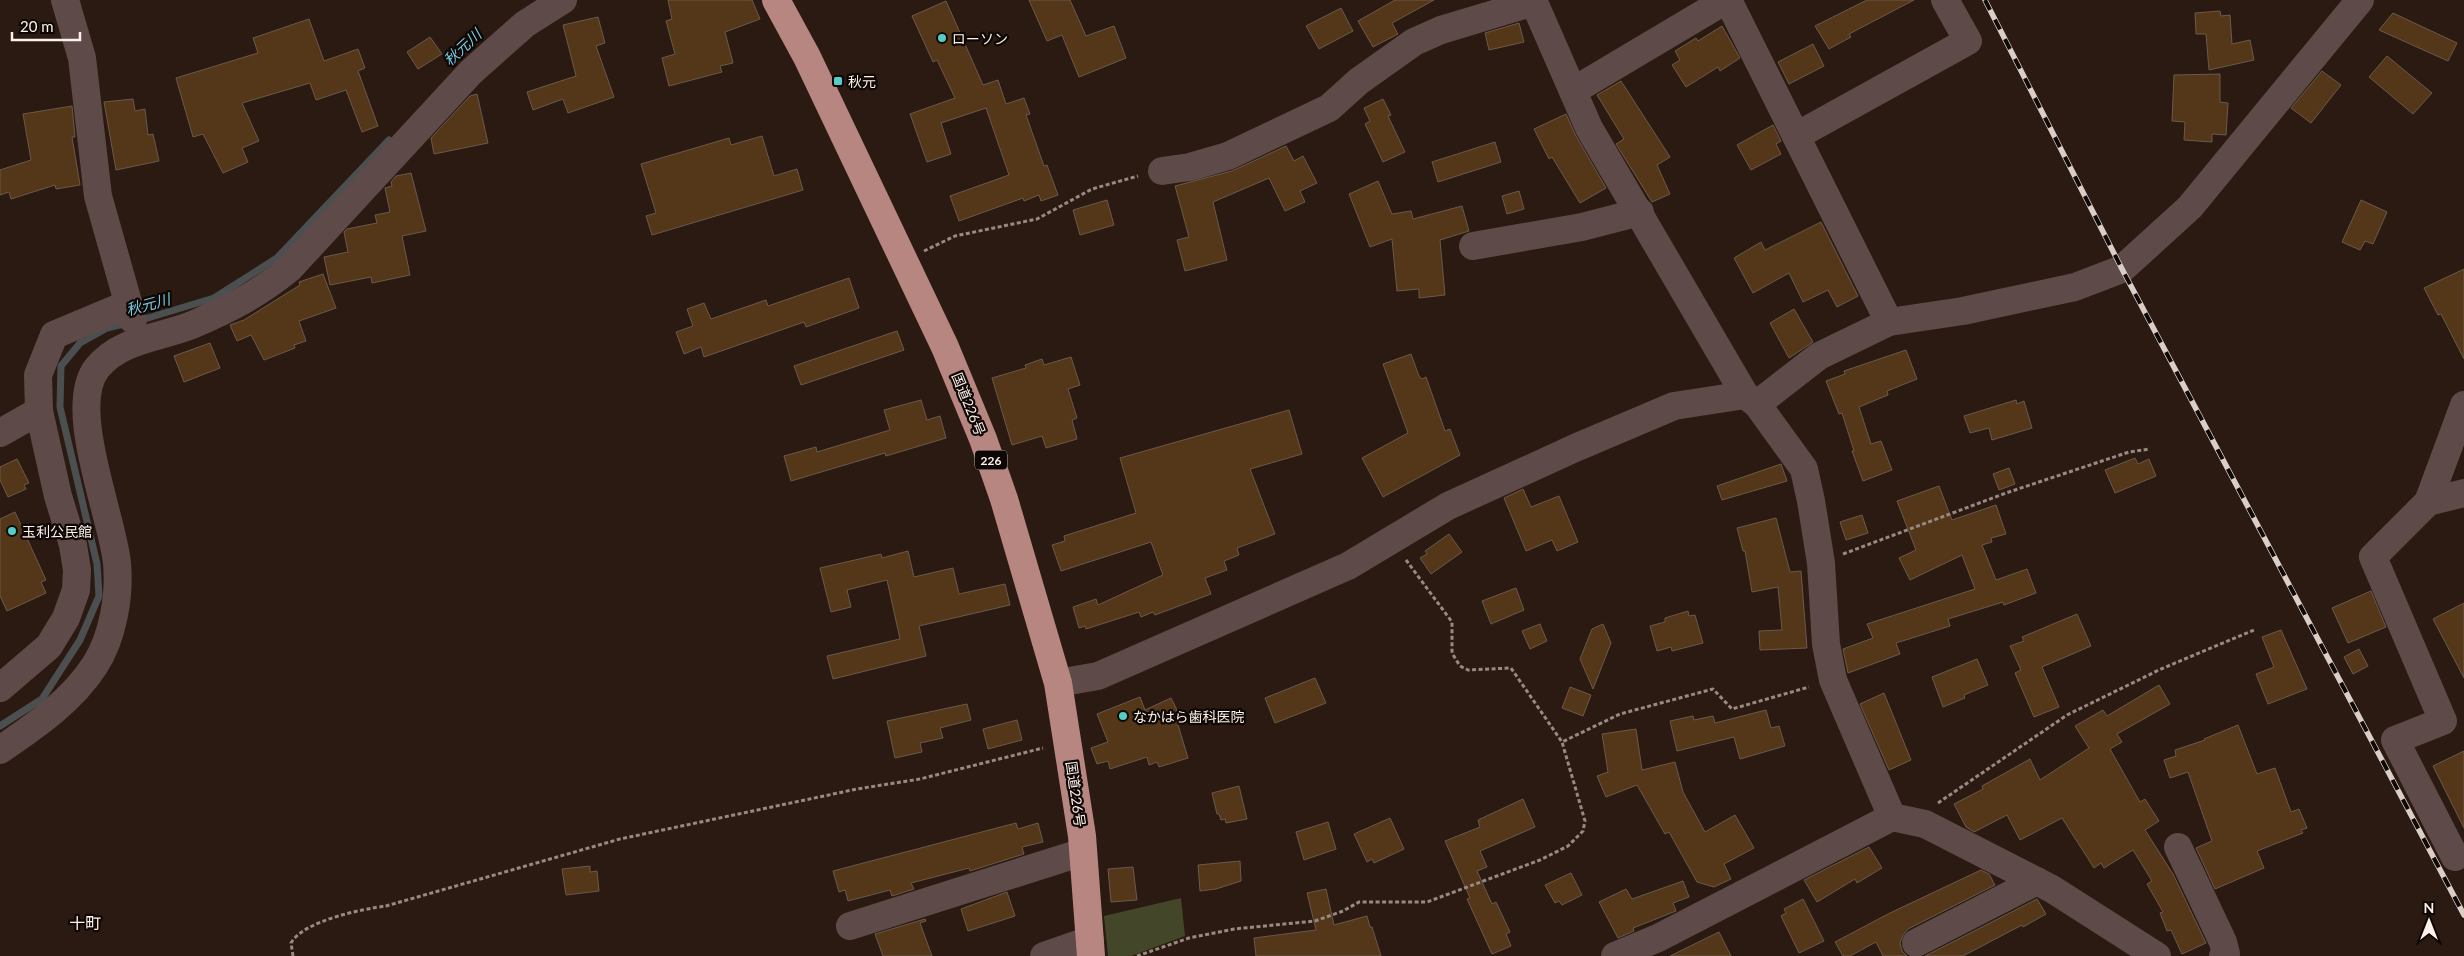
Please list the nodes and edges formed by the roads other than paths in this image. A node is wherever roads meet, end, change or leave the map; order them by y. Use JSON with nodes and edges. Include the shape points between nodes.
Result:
{"nodes":[{"id":1,"x":65,"y":0,"type":"edge"},
{"id":2,"x":563,"y":0,"type":"edge"},
{"id":3,"x":776,"y":0,"type":"edge"},
{"id":4,"x":1727,"y":0,"type":"edge"},
{"id":5,"x":1945,"y":0,"type":"edge"},
{"id":6,"x":2360,"y":0,"type":"edge"},
{"id":7,"x":1533,"y":1,"type":"edge"},
{"id":8,"x":1573,"y":91,"type":"junction"},
{"id":9,"x":1798,"y":135,"type":"junction"},
{"id":10,"x":1162,"y":171,"type":"road end"},
{"id":11,"x":1640,"y":212,"type":"junction"},
{"id":12,"x":1473,"y":246,"type":"dead end"},
{"id":13,"x":133,"y":322,"type":"junction"},
{"id":14,"x":1889,"y":322,"type":"junction"},
{"id":15,"x":1751,"y":399,"type":"junction"},
{"id":16,"x":2464,"y":405,"type":"edge"},
{"id":17,"x":39,"y":411,"type":"junction"},
{"id":18,"x":0,"y":433,"type":"edge"},
{"id":19,"x":2464,"y":492,"type":"edge"},
{"id":20,"x":2428,"y":502,"type":"junction"},
{"id":21,"x":1058,"y":683,"type":"junction"},
{"id":22,"x":0,"y":688,"type":"edge"},
{"id":23,"x":0,"y":750,"type":"edge"},
{"id":24,"x":1892,"y":817,"type":"junction"},
{"id":25,"x":2178,"y":846,"type":"dead end"},
{"id":26,"x":1083,"y":852,"type":"junction"},
{"id":27,"x":2455,"y":857,"type":"dead end"},
{"id":28,"x":2037,"y":882,"type":"junction"},
{"id":29,"x":850,"y":926,"type":"dead end"},
{"id":30,"x":1916,"y":943,"type":"dead end"},
{"id":31,"x":1660,"y":947,"type":"edge"},
{"id":32,"x":1090,"y":948,"type":"edge"},
{"id":33,"x":1044,"y":956,"type":"edge"},
{"id":34,"x":1615,"y":956,"type":"edge"},
{"id":35,"x":2157,"y":956,"type":"edge"},
{"id":36,"x":2223,"y":956,"type":"edge"}],
"edges":[{"from":1,"to":13,"type":"street","via":[[82,58],[98,196]]},
{"from":2,"to":13,"type":"street","via":[[525,24],[471,72],[289,268],[261,292],[190,326]]},
{"from":3,"to":21,"type":"highway","name":"国道226号","number":"226","via":[[807,57],[904,260],[983,439]]},
{"from":4,"to":8,"type":"street"},
{"from":4,"to":9,"type":"street"},
{"from":5,"to":9,"type":"street","via":[[1968,41]]},
{"from":6,"to":14,"type":"street","via":[[2190,207],[2122,269],[2075,287],[1963,311]]},
{"from":7,"to":8,"type":"street"},
{"from":7,"to":10,"type":"street","via":[[1441,30],[1414,42],[1372,71],[1329,108],[1228,156]]},
{"from":8,"to":11,"type":"street","via":[[1589,128]]},
{"from":9,"to":14,"type":"street"},
{"from":11,"to":12,"type":"street","via":[[1582,227]]},
{"from":11,"to":15,"type":"street"},
{"from":13,"to":17,"type":"street","via":[[54,335],[38,375]]},
{"from":13,"to":23,"type":"street","via":[[116,350],[96,369],[88,388],[85,415],[117,564],[114,608],[106,641],[95,664],[66,700]]},
{"from":14,"to":15,"type":"street","via":[[1819,356]]},
{"from":15,"to":21,"type":"street","via":[[1674,406],[1448,506],[1348,566],[1098,676]]},
{"from":15,"to":24,"type":"street","via":[[1804,470],[1821,563],[1826,644],[1833,680]]},
{"from":16,"to":20,"type":"street"},
{"from":17,"to":18,"type":"street"},
{"from":17,"to":22,"type":"street","via":[[73,545],[76,590],[66,618],[49,646]]},
{"from":19,"to":20,"type":"street"},
{"from":20,"to":27,"type":"street","via":[[2373,557],[2443,721],[2396,740]]},
{"from":21,"to":26,"type":"highway","name":"国道226号","number":"226"},
{"from":24,"to":28,"type":"street","via":[[1926,824]]},
{"from":24,"to":31,"type":"street"},
{"from":25,"to":36,"type":"street","via":[[2223,942],[2226,954]]},
{"from":26,"to":29,"type":"street"},
{"from":26,"to":32,"type":"highway","name":"国道226号","number":"226"},
{"from":28,"to":30,"type":"street"},
{"from":28,"to":35,"type":"street","via":[[2118,929]]},
{"from":31,"to":34,"type":"street"},
{"from":32,"to":33,"type":"street"}]}
